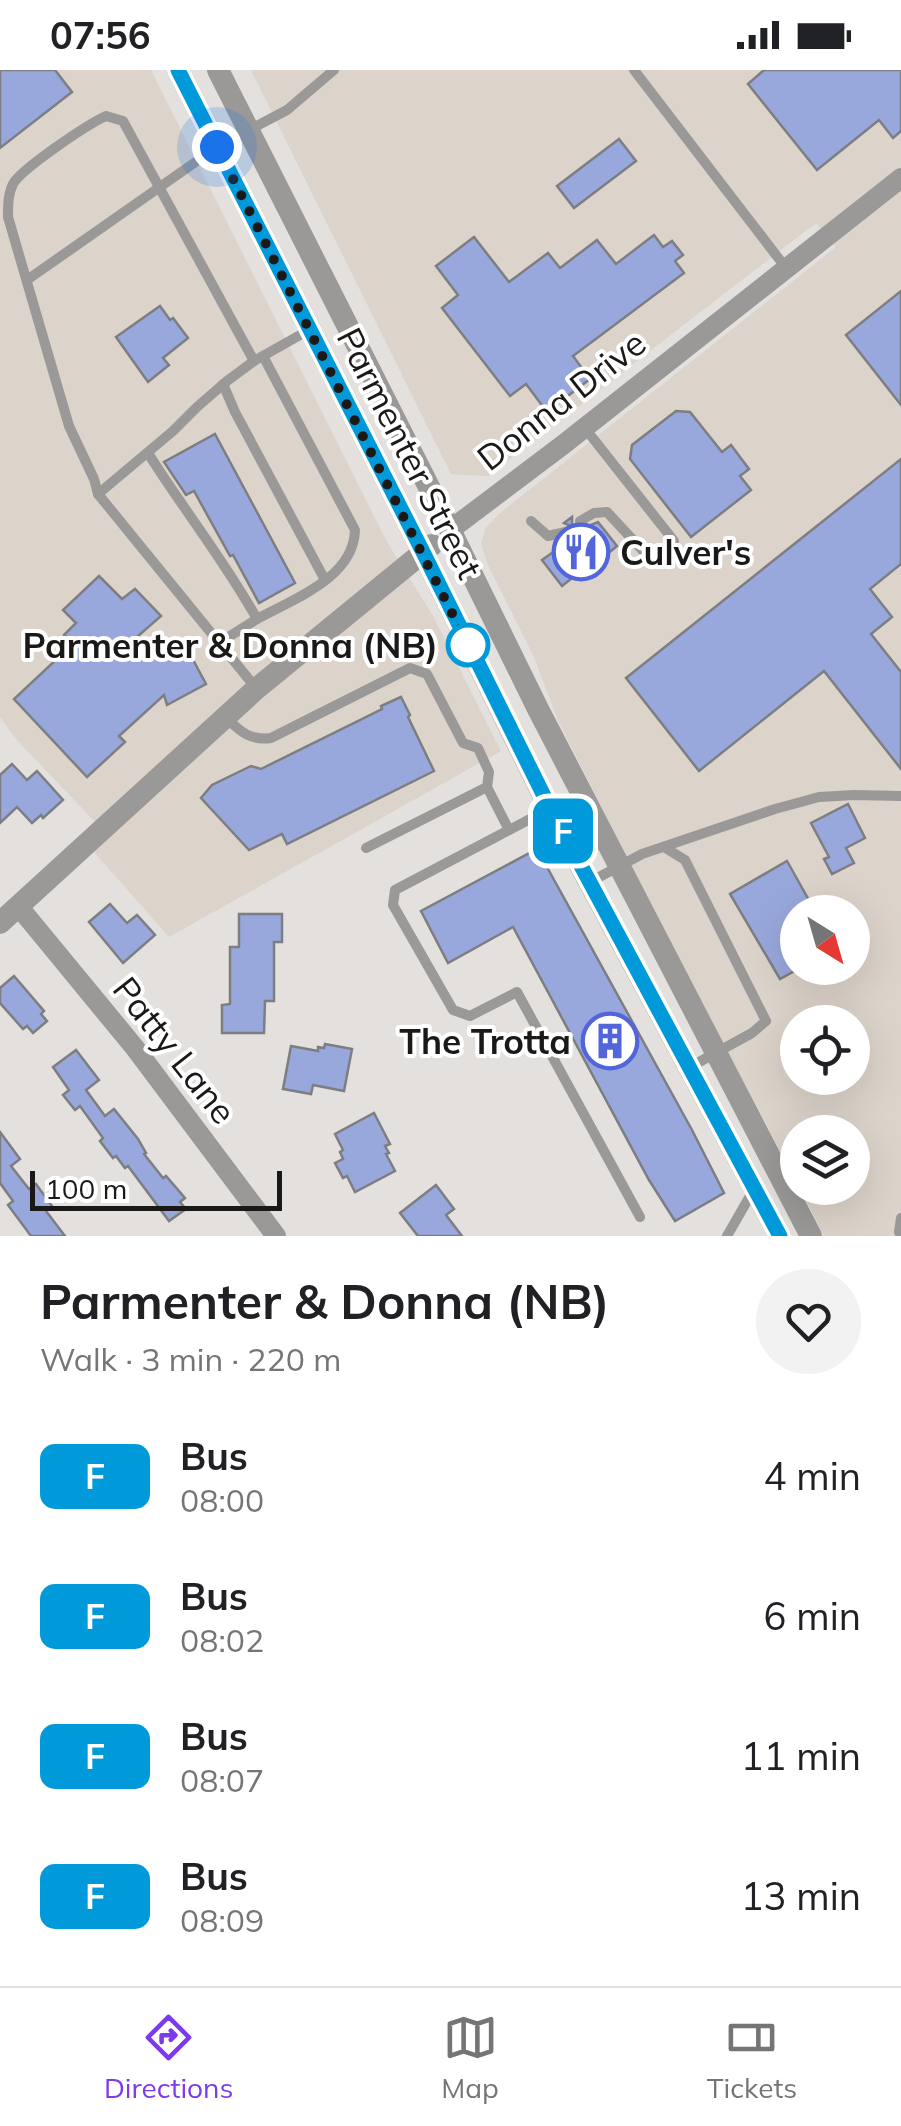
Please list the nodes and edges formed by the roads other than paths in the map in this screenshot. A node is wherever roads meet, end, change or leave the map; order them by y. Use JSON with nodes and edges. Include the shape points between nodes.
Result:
{"nodes":[{"id":1,"x":178,"y":70,"type":"edge"},
{"id":2,"x":218,"y":70,"type":"edge"},
{"id":3,"x":334,"y":70,"type":"edge"},
{"id":4,"x":634,"y":70,"type":"edge"},
{"id":5,"x":248,"y":130,"type":"junction"},
{"id":6,"x":217,"y":147,"type":"junction"},
{"id":7,"x":901,"y":178,"type":"edge"},
{"id":8,"x":160,"y":188,"type":"junction"},
{"id":9,"x":787,"y":268,"type":"junction"},
{"id":10,"x":27,"y":280,"type":"junction"},
{"id":11,"x":309,"y":330,"type":"junction"},
{"id":12,"x":259,"y":358,"type":"junction"},
{"id":13,"x":223,"y":384,"type":"junction"},
{"id":14,"x":584,"y":428,"type":"junction"},
{"id":15,"x":148,"y":453,"type":"junction"},
{"id":16,"x":98,"y":494,"type":"junction"},
{"id":17,"x":531,"y":522,"type":"dead end"},
{"id":18,"x":580,"y":522,"type":"dead end"},
{"id":19,"x":450,"y":530,"type":"junction"},
{"id":20,"x":566,"y":532,"type":"dead end"},
{"id":21,"x":423,"y":552,"type":"junction"},
{"id":22,"x":325,"y":580,"type":"junction"},
{"id":23,"x":257,"y":619,"type":"junction"},
{"id":24,"x":220,"y":643,"type":"junction"},
{"id":25,"x":256,"y":689,"type":"junction"},
{"id":26,"x":225,"y":717,"type":"junction"},
{"id":27,"x":486,"y":787,"type":"junction"},
{"id":28,"x":901,"y":796,"type":"edge"},
{"id":29,"x":550,"y":808,"type":"junction"},
{"id":30,"x":509,"y":830,"type":"junction"},
{"id":31,"x":664,"y":847,"type":"junction"},
{"id":32,"x":366,"y":848,"type":"dead end"},
{"id":33,"x":618,"y":866,"type":"junction"},
{"id":34,"x":590,"y":882,"type":"junction"},
{"id":35,"x":19,"y":906,"type":"junction"},
{"id":36,"x":0,"y":924,"type":"edge"},
{"id":37,"x":716,"y":1053,"type":"junction"},
{"id":38,"x":690,"y":1067,"type":"junction"},
{"id":39,"x":755,"y":1187,"type":"junction"},
{"id":40,"x":640,"y":1216,"type":"dead end"},
{"id":41,"x":901,"y":1218,"type":"edge"},
{"id":42,"x":276,"y":1236,"type":"edge"},
{"id":43,"x":726,"y":1236,"type":"edge"},
{"id":44,"x":780,"y":1236,"type":"edge"},
{"id":45,"x":810,"y":1236,"type":"edge"},
{"id":46,"x":901,"y":1236,"type":"edge"}],
"edges":[{"from":1,"to":6,"type":"street","name":"Parmenter Street"},
{"from":2,"to":5,"type":"street","name":"Parmenter Street"},
{"from":3,"to":5,"type":"lane","via":[[287,110]]},
{"from":4,"to":9,"type":"lane"},
{"from":5,"to":6,"type":"lane"},
{"from":5,"to":19,"type":"street","name":"Parmenter Street"},
{"from":6,"to":8,"type":"lane"},
{"from":6,"to":11,"type":"street","name":"Parmenter Street"},
{"from":7,"to":9,"type":"street","name":"Donna Drive"},
{"from":8,"to":10,"type":"lane"},
{"from":8,"to":10,"type":"lane","via":[[123,121],[106,116],[89,123],[14,182],[8,197]]},
{"from":8,"to":12,"type":"lane"},
{"from":9,"to":14,"type":"street","name":"Donna Drive"},
{"from":10,"to":16,"type":"lane","via":[[69,426]]},
{"from":11,"to":12,"type":"lane"},
{"from":11,"to":21,"type":"street","name":"Parmenter Street"},
{"from":12,"to":13,"type":"lane"},
{"from":12,"to":22,"type":"lane","via":[[355,530],[350,556]]},
{"from":13,"to":15,"type":"lane"},
{"from":13,"to":22,"type":"lane"},
{"from":14,"to":18,"type":"lane","via":[[674,541],[668,554],[652,560],[607,512]]},
{"from":14,"to":19,"type":"street","name":"Donna Drive"},
{"from":15,"to":16,"type":"lane"},
{"from":15,"to":23,"type":"lane"},
{"from":16,"to":24,"type":"lane"},
{"from":17,"to":20,"type":"lane","via":[[548,536]]},
{"from":19,"to":21,"type":"street","name":"Donna Drive"},
{"from":19,"to":33,"type":"street","name":"Parmenter Street"},
{"from":21,"to":25,"type":"street","name":"Donna Drive"},
{"from":21,"to":29,"type":"street","name":"Parmenter Street"},
{"from":22,"to":23,"type":"lane"},
{"from":23,"to":24,"type":"lane"},
{"from":24,"to":25,"type":"lane"},
{"from":25,"to":26,"type":"street","name":"Donna Drive"},
{"from":26,"to":27,"type":"lane","via":[[244,734],[270,738],[410,668],[426,674],[462,743],[478,748],[489,772]]},
{"from":26,"to":35,"type":"street","name":"Donna Drive"},
{"from":27,"to":30,"type":"lane"},
{"from":27,"to":32,"type":"lane"},
{"from":28,"to":31,"type":"lane","via":[[819,798]]},
{"from":29,"to":30,"type":"lane"},
{"from":29,"to":34,"type":"street","name":"Parmenter Street"},
{"from":30,"to":40,"type":"lane","via":[[395,890],[393,905],[453,1010],[470,1016],[516,992]]},
{"from":31,"to":33,"type":"lane"},
{"from":31,"to":37,"type":"lane","via":[[685,860],[766,1021]]},
{"from":33,"to":34,"type":"lane"},
{"from":33,"to":37,"type":"street","name":"Parmenter Street"},
{"from":34,"to":38,"type":"street","name":"Parmenter Street"},
{"from":35,"to":36,"type":"street","name":"Donna Drive"},
{"from":35,"to":42,"type":"street","name":"Patty Lane"},
{"from":37,"to":38,"type":"lane"},
{"from":37,"to":45,"type":"street","name":"Parmenter Street"},
{"from":38,"to":39,"type":"street","name":"Parmenter Street"},
{"from":39,"to":43,"type":"lane"},
{"from":39,"to":44,"type":"street","name":"Parmenter Street"},
{"from":41,"to":46,"type":"lane"}]}
